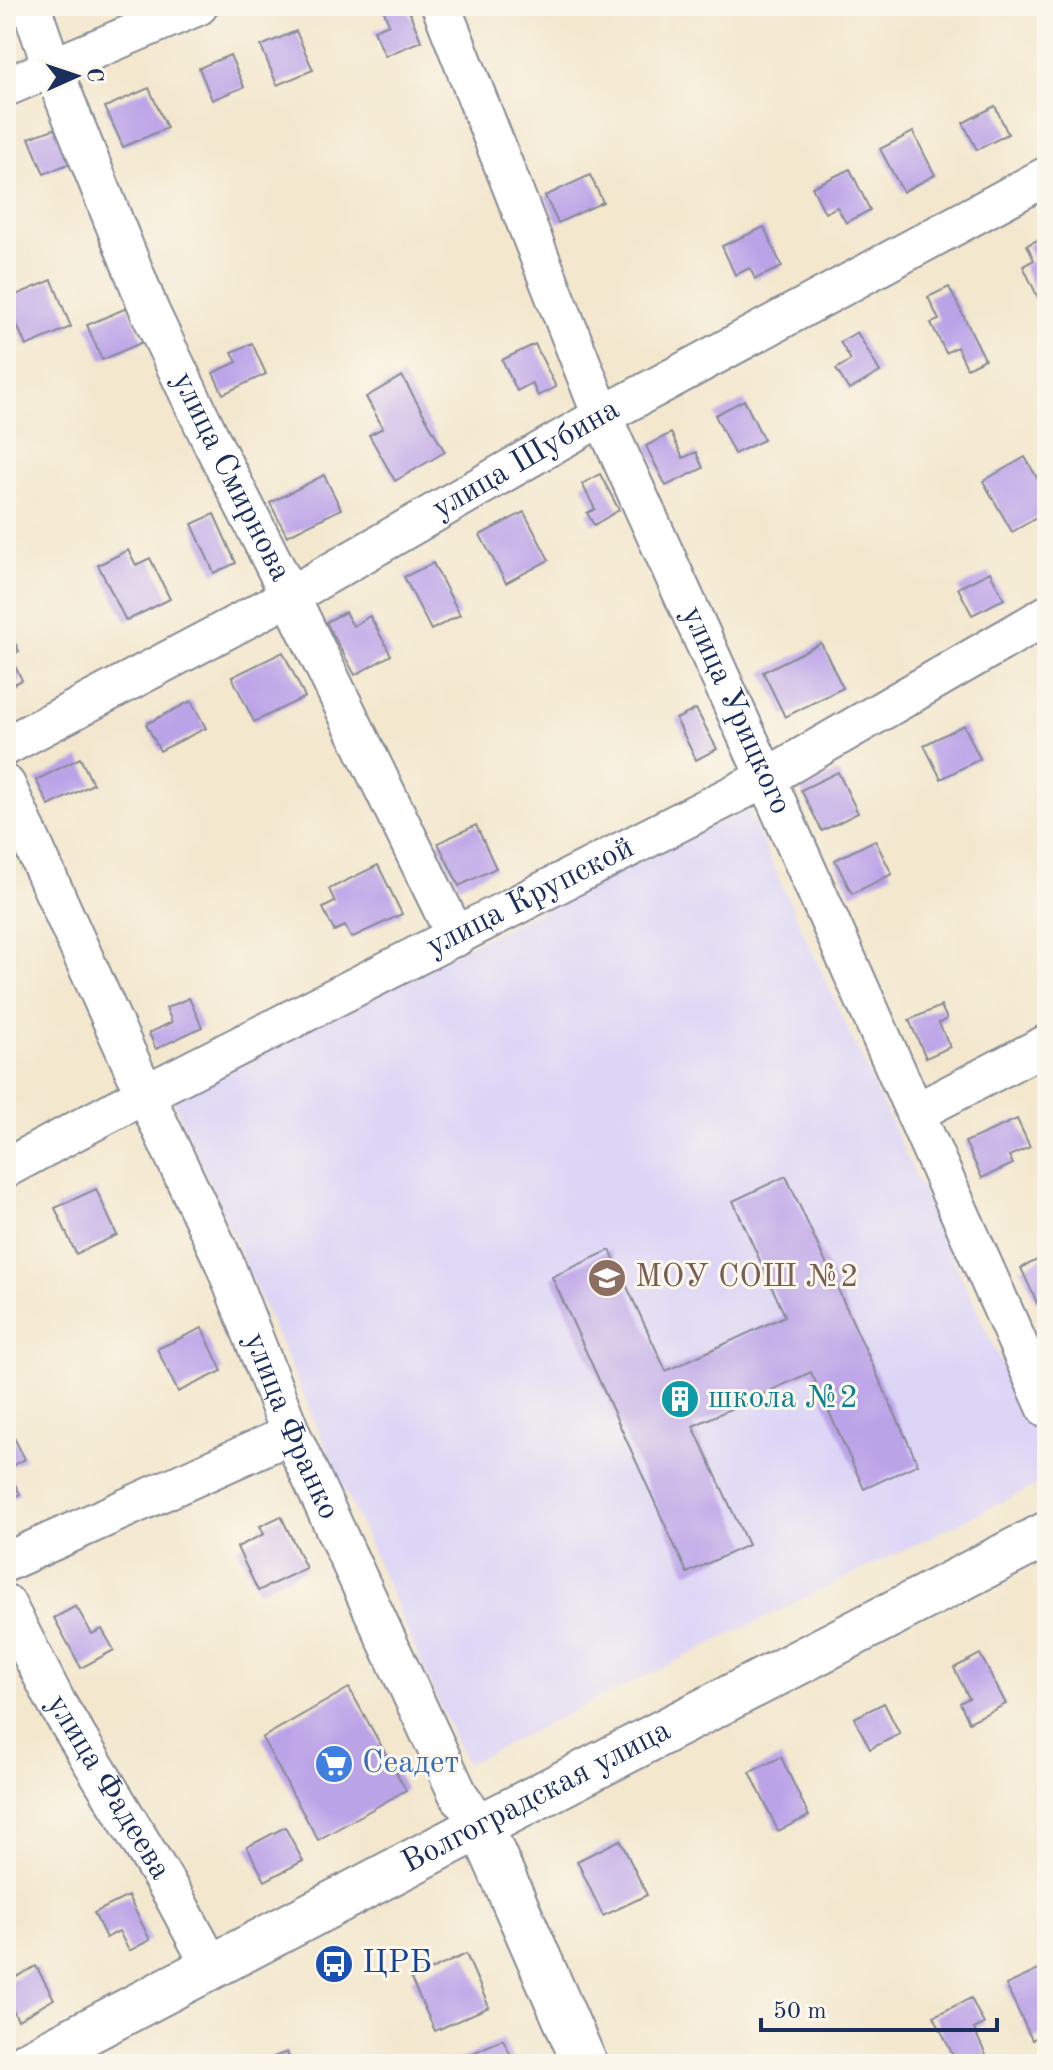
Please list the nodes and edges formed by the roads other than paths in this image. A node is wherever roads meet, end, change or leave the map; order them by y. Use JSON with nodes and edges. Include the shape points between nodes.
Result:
{"nodes":[{"id":1,"x":31,"y":6,"type":"edge"},
{"id":2,"x":198,"y":6,"type":"edge"},
{"id":3,"x":441,"y":6,"type":"edge"},
{"id":4,"x":52,"y":67,"type":"junction"},
{"id":5,"x":6,"y":87,"type":"edge"},
{"id":6,"x":1047,"y":176,"type":"edge"},
{"id":7,"x":602,"y":416,"type":"junction"},
{"id":8,"x":290,"y":596,"type":"junction"},
{"id":9,"x":1047,"y":615,"type":"edge"},
{"id":10,"x":6,"y":746,"type":"edge"},
{"id":11,"x":766,"y":778,"type":"junction"},
{"id":12,"x":6,"y":785,"type":"edge"},
{"id":13,"x":456,"y":937,"type":"junction"},
{"id":14,"x":1047,"y":1044,"type":"edge"},
{"id":15,"x":145,"y":1094,"type":"junction"},
{"id":16,"x":915,"y":1113,"type":"junction"},
{"id":17,"x":6,"y":1168,"type":"edge"},
{"id":18,"x":1047,"y":1409,"type":"edge"},
{"id":19,"x":291,"y":1434,"type":"junction"},
{"id":20,"x":1047,"y":1534,"type":"edge"},
{"id":21,"x":6,"y":1562,"type":"edge"},
{"id":22,"x":6,"y":1604,"type":"edge"},
{"id":23,"x":481,"y":1826,"type":"junction"},
{"id":24,"x":212,"y":1968,"type":"junction"},
{"id":25,"x":26,"y":2064,"type":"edge"},
{"id":26,"x":585,"y":2064,"type":"edge"}],
"edges":[{"from":1,"to":4,"type":"street","name":"улица Смирнова"},
{"from":2,"to":4,"type":"street"},
{"from":3,"to":7,"type":"street","name":"улица Урицкого"},
{"from":4,"to":5,"type":"street"},
{"from":4,"to":8,"type":"street","name":"улица Смирнова","via":[[150,312]]},
{"from":6,"to":7,"type":"street","name":"улица Шубина"},
{"from":7,"to":8,"type":"street","name":"улица Шубина"},
{"from":7,"to":11,"type":"street","name":"улица Урицкого"},
{"from":8,"to":10,"type":"street","name":"улица Шубина"},
{"from":8,"to":13,"type":"street","name":"улица Смирнова"},
{"from":9,"to":11,"type":"street","name":"улица Крупской"},
{"from":11,"to":13,"type":"street","name":"улица Крупской"},
{"from":11,"to":16,"type":"street","name":"улица Урицкого"},
{"from":12,"to":15,"type":"street","name":"улица Франко"},
{"from":13,"to":15,"type":"street","name":"улица Крупской"},
{"from":14,"to":16,"type":"street"},
{"from":15,"to":17,"type":"street","name":"улица Крупской"},
{"from":15,"to":19,"type":"street","name":"улица Франко","via":[[224,1262]]},
{"from":16,"to":18,"type":"street","name":"улица Урицкого"},
{"from":19,"to":21,"type":"street"},
{"from":19,"to":23,"type":"street","name":"улица Франко","via":[[458,1794]]},
{"from":20,"to":23,"type":"street","name":"Волгоградская улица"},
{"from":22,"to":24,"type":"street","name":"улица Фадеева","via":[[57,1704]]},
{"from":23,"to":24,"type":"street","name":"Волгоградская улица"},
{"from":23,"to":26,"type":"street","name":"улица Франко"},
{"from":24,"to":25,"type":"street","name":"Волгоградская улица"}]}
